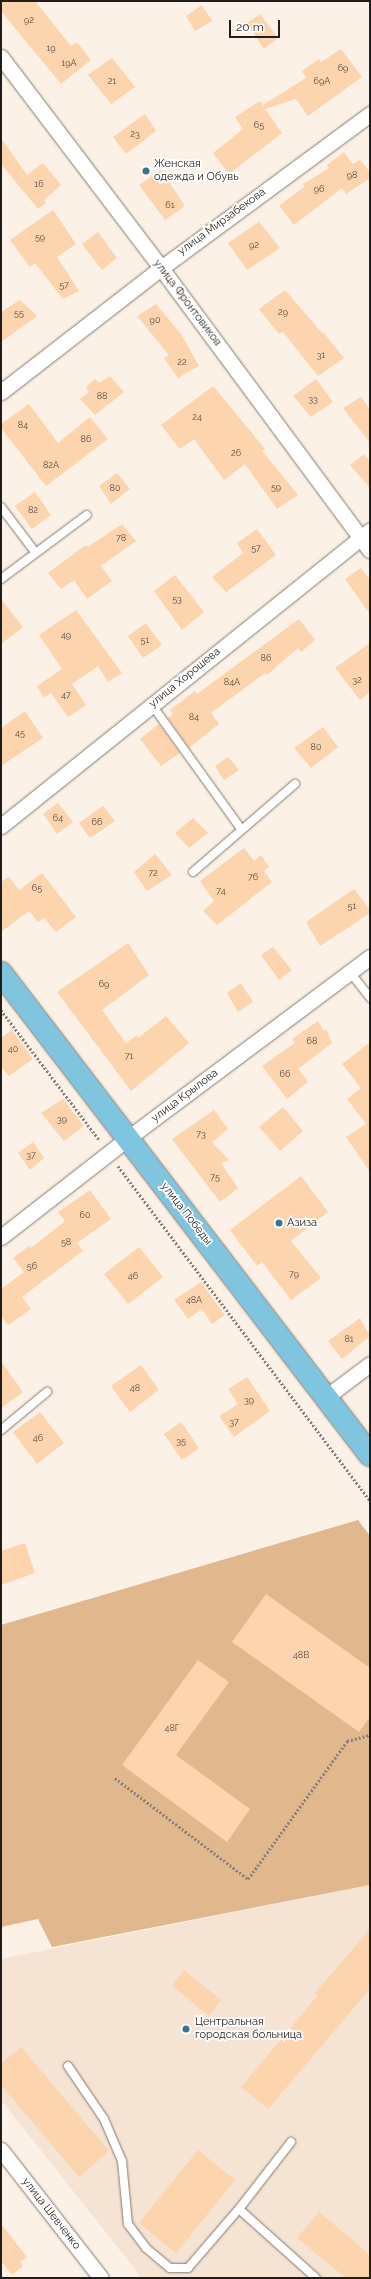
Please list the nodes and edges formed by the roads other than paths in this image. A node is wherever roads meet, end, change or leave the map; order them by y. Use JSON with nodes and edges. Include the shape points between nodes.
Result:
{"nodes":[{"id":1,"x":1,"y":57,"type":"edge"},
{"id":2,"x":370,"y":114,"type":"edge"},
{"id":3,"x":161,"y":268,"type":"junction"},
{"id":4,"x":1,"y":392,"type":"edge"},
{"id":5,"x":1,"y":507,"type":"edge"},
{"id":6,"x":87,"y":515,"type":"dead end"},
{"id":7,"x":365,"y":533,"type":"edge"},
{"id":8,"x":370,"y":550,"type":"edge"},
{"id":9,"x":35,"y":552,"type":"junction"},
{"id":10,"x":1,"y":579,"type":"edge"},
{"id":11,"x":152,"y":705,"type":"junction"},
{"id":12,"x":295,"y":784,"type":"dead end"},
{"id":13,"x":1,"y":826,"type":"edge"},
{"id":14,"x":241,"y":829,"type":"junction"},
{"id":15,"x":193,"y":872,"type":"dead end"},
{"id":16,"x":370,"y":957,"type":"edge"},
{"id":17,"x":1,"y":967,"type":"edge"},
{"id":18,"x":350,"y":972,"type":"junction"},
{"id":19,"x":1,"y":973,"type":"edge"},
{"id":20,"x":370,"y":998,"type":"edge"},
{"id":21,"x":130,"y":1137,"type":"junction"},
{"id":22,"x":1,"y":1237,"type":"edge"},
{"id":23,"x":370,"y":1364,"type":"edge"},
{"id":24,"x":47,"y":1392,"type":"dead end"},
{"id":25,"x":330,"y":1394,"type":"junction"},
{"id":26,"x":2,"y":1426,"type":"edge"},
{"id":27,"x":370,"y":1449,"type":"edge"},
{"id":28,"x":370,"y":1455,"type":"edge"},
{"id":29,"x":68,"y":2066,"type":"dead end"},
{"id":30,"x":291,"y":2142,"type":"dead end"},
{"id":31,"x":1,"y":2150,"type":"edge"},
{"id":32,"x":239,"y":2209,"type":"junction"},
{"id":33,"x":100,"y":2278,"type":"edge"},
{"id":34,"x":316,"y":2278,"type":"edge"}],
"edges":[{"from":1,"to":3,"type":"street","name":"улица Фронтовиков"},
{"from":2,"to":3,"type":"street","name":"улица Мирзабекова"},
{"from":3,"to":4,"type":"street","name":"улица Мирзабекова"},
{"from":3,"to":7,"type":"street","name":"улица Фронтовиков"},
{"from":5,"to":9,"type":"lane"},
{"from":6,"to":9,"type":"lane"},
{"from":7,"to":8,"type":"street","name":"улица Фронтовиков"},
{"from":7,"to":11,"type":"street","name":"улица Хорошева"},
{"from":9,"to":10,"type":"lane"},
{"from":11,"to":13,"type":"street","name":"улица Хорошева"},
{"from":11,"to":14,"type":"lane"},
{"from":12,"to":14,"type":"lane"},
{"from":14,"to":15,"type":"lane"},
{"from":16,"to":18,"type":"street","name":"улица Крылова"},
{"from":17,"to":21,"type":"main road","name":"улица Победы"},
{"from":18,"to":20,"type":"lane"},
{"from":18,"to":21,"type":"street","name":"улица Крылова"},
{"from":19,"to":21,"type":"main road","name":"улица Победы"},
{"from":21,"to":22,"type":"street","name":"улица Крылова"},
{"from":21,"to":25,"type":"main road","name":"улица Победы"},
{"from":21,"to":28,"type":"main road","name":"улица Победы"},
{"from":23,"to":25,"type":"street"},
{"from":24,"to":26,"type":"lane"},
{"from":25,"to":27,"type":"main road","name":"улица Победы"},
{"from":29,"to":32,"type":"lane","via":[[104,2119],[122,2161],[128,2224],[146,2248],[170,2268],[188,2268]]},
{"from":30,"to":32,"type":"lane"},
{"from":31,"to":33,"type":"street","name":"улица Шевченко"},
{"from":32,"to":34,"type":"lane"}]}
